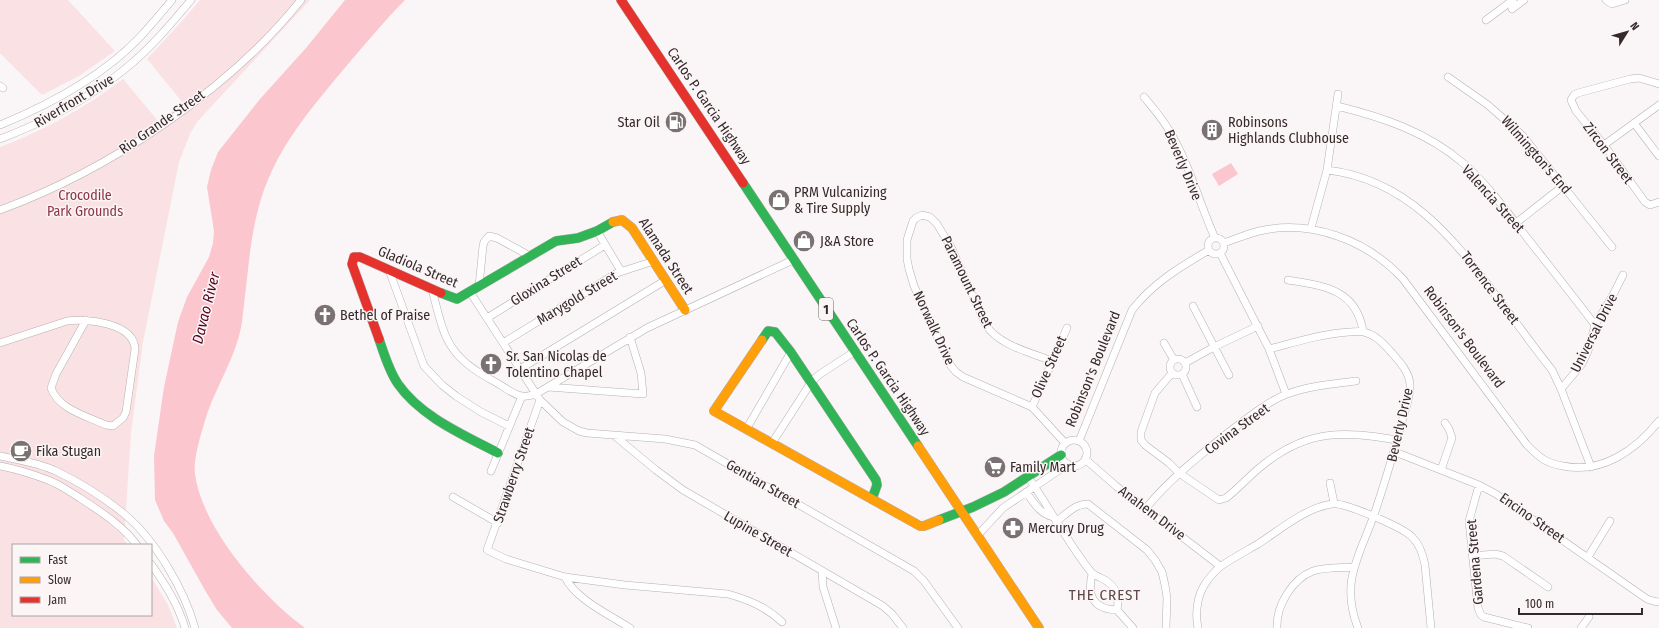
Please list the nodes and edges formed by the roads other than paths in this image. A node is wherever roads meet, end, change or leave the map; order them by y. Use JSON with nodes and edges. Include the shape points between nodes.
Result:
{"nodes":[{"id":1,"x":172,"y":0,"type":"edge"},
{"id":2,"x":191,"y":0,"type":"edge"},
{"id":3,"x":301,"y":0,"type":"edge"},
{"id":4,"x":621,"y":0,"type":"edge"},
{"id":5,"x":1513,"y":0,"type":"edge"},
{"id":6,"x":1524,"y":0,"type":"edge"},
{"id":7,"x":1625,"y":0,"type":"edge"},
{"id":8,"x":1609,"y":2,"type":"edge"},
{"id":9,"x":1512,"y":9,"type":"dead end"},
{"id":10,"x":1486,"y":20,"type":"dead end"},
{"id":11,"x":1448,"y":76,"type":"dead end"},
{"id":12,"x":1659,"y":84,"type":"edge"},
{"id":13,"x":1338,"y":94,"type":"dead end"},
{"id":14,"x":1144,"y":97,"type":"dead end"},
{"id":15,"x":1659,"y":105,"type":"edge"},
{"id":16,"x":1337,"y":106,"type":"junction"},
{"id":17,"x":1634,"y":123,"type":"junction"},
{"id":18,"x":0,"y":125,"type":"edge"},
{"id":19,"x":0,"y":139,"type":"edge"},
{"id":20,"x":1604,"y":145,"type":"junction"},
{"id":21,"x":1659,"y":156,"type":"edge"},
{"id":22,"x":1327,"y":170,"type":"junction"},
{"id":23,"x":1563,"y":186,"type":"junction"},
{"id":24,"x":1659,"y":202,"type":"edge"},
{"id":25,"x":0,"y":210,"type":"edge"},
{"id":26,"x":930,"y":217,"type":"joint"},
{"id":27,"x":622,"y":220,"type":"joint"},
{"id":28,"x":1516,"y":223,"type":"junction"},
{"id":29,"x":1311,"y":228,"type":"junction"},
{"id":30,"x":597,"y":231,"type":"junction"},
{"id":31,"x":1215,"y":238,"type":"junction"},
{"id":32,"x":1224,"y":243,"type":"junction"},
{"id":33,"x":605,"y":245,"type":"junction"},
{"id":34,"x":1612,"y":247,"type":"dead end"},
{"id":35,"x":1209,"y":250,"type":"junction"},
{"id":36,"x":1220,"y":253,"type":"junction"},
{"id":37,"x":530,"y":256,"type":"junction"},
{"id":38,"x":793,"y":260,"type":"junction"},
{"id":39,"x":654,"y":261,"type":"junction"},
{"id":40,"x":389,"y":270,"type":"junction"},
{"id":41,"x":621,"y":271,"type":"junction"},
{"id":42,"x":1623,"y":275,"type":"dead end"},
{"id":43,"x":666,"y":280,"type":"junction"},
{"id":44,"x":1288,"y":280,"type":"dead end"},
{"id":45,"x":479,"y":286,"type":"junction"},
{"id":46,"x":432,"y":289,"type":"junction"},
{"id":47,"x":470,"y":292,"type":"junction"},
{"id":48,"x":1193,"y":306,"type":"dead end"},
{"id":49,"x":685,"y":310,"type":"junction"},
{"id":50,"x":487,"y":318,"type":"junction"},
{"id":51,"x":86,"y":320,"type":"junction"},
{"id":52,"x":1595,"y":325,"type":"junction"},
{"id":53,"x":1258,"y":326,"type":"junction"},
{"id":54,"x":1067,"y":328,"type":"dead end"},
{"id":55,"x":1363,"y":331,"type":"junction"},
{"id":56,"x":630,"y":338,"type":"junction"},
{"id":57,"x":0,"y":343,"type":"edge"},
{"id":58,"x":503,"y":343,"type":"junction"},
{"id":59,"x":1164,"y":343,"type":"dead end"},
{"id":60,"x":1214,"y":346,"type":"junction"},
{"id":61,"x":1269,"y":349,"type":"junction"},
{"id":62,"x":791,"y":352,"type":"junction"},
{"id":63,"x":854,"y":352,"type":"junction"},
{"id":64,"x":1174,"y":360,"type":"junction"},
{"id":65,"x":1052,"y":361,"type":"junction"},
{"id":66,"x":1184,"y":363,"type":"junction"},
{"id":67,"x":520,"y":369,"type":"junction"},
{"id":68,"x":1172,"y":373,"type":"junction"},
{"id":69,"x":1182,"y":374,"type":"junction"},
{"id":70,"x":1229,"y":375,"type":"dead end"},
{"id":71,"x":1356,"y":381,"type":"dead end"},
{"id":72,"x":812,"y":382,"type":"junction"},
{"id":73,"x":548,"y":387,"type":"junction"},
{"id":74,"x":1561,"y":389,"type":"junction"},
{"id":75,"x":1286,"y":394,"type":"junction"},
{"id":76,"x":522,"y":396,"type":"junction"},
{"id":77,"x":538,"y":397,"type":"junction"},
{"id":78,"x":1032,"y":407,"type":"junction"},
{"id":79,"x":1197,"y":407,"type":"dead end"},
{"id":80,"x":1659,"y":421,"type":"edge"},
{"id":81,"x":1444,"y":423,"type":"dead end"},
{"id":82,"x":509,"y":426,"type":"junction"},
{"id":83,"x":747,"y":428,"type":"junction"},
{"id":84,"x":616,"y":436,"type":"junction"},
{"id":85,"x":1397,"y":440,"type":"junction"},
{"id":86,"x":1079,"y":441,"type":"junction"},
{"id":87,"x":772,"y":443,"type":"junction"},
{"id":88,"x":1065,"y":443,"type":"junction"},
{"id":89,"x":1395,"y":452,"type":"junction"},
{"id":90,"x":498,"y":454,"type":"junction"},
{"id":91,"x":1061,"y":455,"type":"junction"},
{"id":92,"x":0,"y":456,"type":"edge"},
{"id":93,"x":1084,"y":459,"type":"junction"},
{"id":94,"x":1068,"y":464,"type":"junction"},
{"id":95,"x":0,"y":466,"type":"edge"},
{"id":96,"x":1591,"y":467,"type":"junction"},
{"id":97,"x":1442,"y":470,"type":"junction"},
{"id":98,"x":491,"y":471,"type":"dead end"},
{"id":99,"x":1179,"y":474,"type":"junction"},
{"id":100,"x":1028,"y":476,"type":"junction"},
{"id":101,"x":1330,"y":483,"type":"dead end"},
{"id":102,"x":1479,"y":485,"type":"junction"},
{"id":103,"x":1035,"y":486,"type":"junction"},
{"id":104,"x":1004,"y":492,"type":"junction"},
{"id":105,"x":1026,"y":492,"type":"junction"},
{"id":106,"x":453,"y":497,"type":"dead end"},
{"id":107,"x":872,"y":498,"type":"junction"},
{"id":108,"x":1011,"y":502,"type":"junction"},
{"id":109,"x":1334,"y":503,"type":"junction"},
{"id":110,"x":1146,"y":508,"type":"junction"},
{"id":111,"x":961,"y":512,"type":"junction"},
{"id":112,"x":1374,"y":516,"type":"junction"},
{"id":113,"x":1055,"y":519,"type":"junction"},
{"id":114,"x":1610,"y":522,"type":"dead end"},
{"id":115,"x":498,"y":523,"type":"junction"},
{"id":116,"x":977,"y":536,"type":"junction"},
{"id":117,"x":136,"y":544,"type":"edge"},
{"id":118,"x":150,"y":544,"type":"edge"},
{"id":119,"x":152,"y":546,"type":"edge"},
{"id":120,"x":1472,"y":556,"type":"junction"},
{"id":121,"x":1588,"y":557,"type":"junction"},
{"id":122,"x":152,"y":566,"type":"edge"},
{"id":123,"x":1220,"y":566,"type":"junction"},
{"id":124,"x":1354,"y":567,"type":"junction"},
{"id":125,"x":822,"y":571,"type":"junction"},
{"id":126,"x":1092,"y":574,"type":"junction"},
{"id":127,"x":565,"y":577,"type":"junction"},
{"id":128,"x":1548,"y":587,"type":"dead end"},
{"id":129,"x":1659,"y":602,"type":"edge"},
{"id":130,"x":1117,"y":610,"type":"junction"},
{"id":131,"x":1589,"y":617,"type":"dead end"},
{"id":132,"x":782,"y":622,"type":"dead end"},
{"id":133,"x":185,"y":628,"type":"edge"},
{"id":134,"x":196,"y":628,"type":"edge"},
{"id":135,"x":630,"y":628,"type":"edge"},
{"id":136,"x":836,"y":628,"type":"edge"},
{"id":137,"x":903,"y":628,"type":"edge"},
{"id":138,"x":958,"y":628,"type":"edge"},
{"id":139,"x":1039,"y":628,"type":"edge"},
{"id":140,"x":1134,"y":628,"type":"edge"},
{"id":141,"x":1166,"y":628,"type":"edge"},
{"id":142,"x":1198,"y":628,"type":"edge"},
{"id":143,"x":1277,"y":628,"type":"edge"},
{"id":144,"x":1358,"y":628,"type":"edge"},
{"id":145,"x":1431,"y":628,"type":"edge"},
{"id":146,"x":1528,"y":628,"type":"edge"},
{"id":147,"x":1581,"y":628,"type":"edge"}],
"edges":[{"from":1,"to":18,"type":"street","name":"Riverfront Drive","via":[[140,38],[93,76],[59,98]]},
{"from":2,"to":19,"type":"street","name":"Riverfront Drive","via":[[145,50],[95,91],[26,130]]},
{"from":3,"to":25,"type":"street","name":"Rio Grande Street","via":[[241,63],[163,125],[88,171]]},
{"from":4,"to":38,"type":"main road","name":"Carlos P. Garcia Highway","number":"1"},
{"from":5,"to":10,"type":"street"},
{"from":6,"to":9,"type":"street"},
{"from":7,"to":8,"type":"street"},
{"from":11,"to":23,"type":"street","name":"Wilmington's End","via":[[1488,105],[1522,135]]},
{"from":12,"to":20,"type":"street","name":"Zircon Street","via":[[1639,78],[1630,79],[1578,92],[1571,98],[1576,111]]},
{"from":13,"to":16,"type":"street"},
{"from":14,"to":31,"type":"street","name":"Beverly Drive","via":[[1177,143]]},
{"from":15,"to":17,"type":"street"},
{"from":16,"to":22,"type":"street"},
{"from":16,"to":28,"type":"street","name":"Valencia Street","via":[[1395,123],[1439,146],[1475,175]]},
{"from":17,"to":20,"type":"street"},
{"from":17,"to":21,"type":"street"},
{"from":20,"to":24,"type":"street","name":"Zircon Street","via":[[1645,202],[1650,205]]},
{"from":22,"to":29,"type":"street"},
{"from":22,"to":74,"type":"street","name":"Torrence Street","via":[[1355,174],[1376,182],[1392,190],[1427,216],[1482,275],[1552,370]]},
{"from":23,"to":28,"type":"street"},
{"from":23,"to":34,"type":"street","name":"Wilmington's End"},
{"from":26,"to":65,"type":"street","name":"Paramount Street","via":[[938,224],[951,247],[990,331],[1006,342]]},
{"from":26,"to":78,"type":"street","name":"Norwalk Drive","via":[[919,216],[913,221],[907,240],[906,259],[914,286],[951,366],[963,377]]},
{"from":27,"to":30,"type":"main road","name":"Gladiola Street"},
{"from":27,"to":39,"type":"main road","name":"Alamada Street","via":[[632,228]]},
{"from":28,"to":52,"type":"street","name":"Valencia Street"},
{"from":29,"to":32,"type":"street","name":"Robinson's Boulevard","via":[[1259,231]]},
{"from":29,"to":96,"type":"street","name":"Robinson's Boulevard","via":[[1360,246],[1384,260],[1403,279],[1536,454],[1556,465],[1570,468]]},
{"from":30,"to":33,"type":"street"},
{"from":30,"to":37,"type":"main road","name":"Gladiola Street","via":[[573,239],[556,241]]},
{"from":31,"to":32,"type":"street","via":[[1221,239]]},
{"from":31,"to":35,"type":"street","via":[[1208,243]]},
{"from":32,"to":36,"type":"street"},
{"from":33,"to":41,"type":"street"},
{"from":33,"to":50,"type":"street","name":"Gloxina Street"},
{"from":35,"to":36,"type":"street","via":[[1215,254]]},
{"from":35,"to":86,"type":"street","name":"Robinson's Boulevard","via":[[1162,279],[1132,310]]},
{"from":36,"to":53,"type":"street"},
{"from":37,"to":45,"type":"main road","name":"Gladiola Street"},
{"from":37,"to":45,"type":"street","via":[[489,236],[483,246]]},
{"from":38,"to":49,"type":"street"},
{"from":38,"to":63,"type":"main road","name":"Carlos P. Garcia Highway","number":"1"},
{"from":39,"to":41,"type":"street","name":"Marygold Street"},
{"from":39,"to":43,"type":"main road","name":"Alamada Street"},
{"from":40,"to":46,"type":"main road","name":"Gladiola Street"},
{"from":40,"to":82,"type":"street","via":[[424,366],[456,396]]},
{"from":40,"to":90,"type":"main road","name":"Gladiola Street","via":[[360,257],[354,257],[352,260],[387,362],[398,384],[413,401],[446,426]]},
{"from":41,"to":58,"type":"street","name":"Marygold Street"},
{"from":42,"to":52,"type":"street","name":"Universal Drive"},
{"from":43,"to":49,"type":"main road","name":"Alamada Street"},
{"from":43,"to":67,"type":"street"},
{"from":44,"to":55,"type":"street","via":[[1316,285],[1350,301],[1358,313]]},
{"from":45,"to":47,"type":"main road","name":"Gladiola Street"},
{"from":46,"to":47,"type":"main road","name":"Gladiola Street","via":[[454,299]]},
{"from":46,"to":76,"type":"street","via":[[442,331],[451,348],[466,364],[482,375]]},
{"from":47,"to":50,"type":"street","name":"Gentian Street"},
{"from":48,"to":60,"type":"street"},
{"from":49,"to":56,"type":"street"},
{"from":50,"to":58,"type":"street","name":"Gentian Street"},
{"from":51,"to":51,"type":"street","via":[[119,330],[130,336],[135,343],[126,412],[113,426],[64,406],[51,388]]},
{"from":51,"to":57,"type":"street","via":[[67,321]]},
{"from":52,"to":74,"type":"street","name":"Universal Drive","via":[[1582,364]]},
{"from":53,"to":60,"type":"street"},
{"from":53,"to":61,"type":"street"},
{"from":54,"to":65,"type":"street","name":"Olive Street"},
{"from":55,"to":61,"type":"street","via":[[1307,338]]},
{"from":55,"to":85,"type":"street","name":"Beverly Drive","via":[[1375,336],[1384,344],[1409,378],[1410,390]]},
{"from":56,"to":73,"type":"street"},
{"from":56,"to":73,"type":"street","via":[[641,373],[643,394]]},
{"from":58,"to":67,"type":"street","name":"Gentian Street"},
{"from":59,"to":64,"type":"street"},
{"from":60,"to":66,"type":"street"},
{"from":60,"to":70,"type":"street"},
{"from":61,"to":75,"type":"street"},
{"from":62,"to":72,"type":"main road"},
{"from":62,"to":83,"type":"street"},
{"from":62,"to":83,"type":"main road","via":[[776,332],[768,331],[714,411]]},
{"from":63,"to":72,"type":"street"},
{"from":63,"to":111,"type":"main road","name":"Carlos P. Garcia Highway","number":"1"},
{"from":64,"to":66,"type":"street"},
{"from":64,"to":68,"type":"street","via":[[1170,366]]},
{"from":65,"to":78,"type":"street","name":"Olive Street"},
{"from":66,"to":69,"type":"street","via":[[1186,369]]},
{"from":67,"to":77,"type":"street","name":"Gentian Street"},
{"from":68,"to":69,"type":"street"},
{"from":68,"to":99,"type":"street","via":[[1155,393],[1140,436],[1145,445],[1163,457]]},
{"from":69,"to":79,"type":"street"},
{"from":71,"to":75,"type":"street","name":"Covina Street"},
{"from":72,"to":87,"type":"street"},
{"from":72,"to":107,"type":"main road","via":[[876,480],[877,485]]},
{"from":73,"to":77,"type":"street"},
{"from":74,"to":96,"type":"street","name":"Torrence Street"},
{"from":75,"to":99,"type":"street","name":"Covina Street","via":[[1252,414]]},
{"from":76,"to":77,"type":"street"},
{"from":76,"to":82,"type":"street"},
{"from":77,"to":84,"type":"street","name":"Gentian Street","via":[[553,414],[579,431]]},
{"from":77,"to":115,"type":"street","name":"Strawberry Street"},
{"from":78,"to":88,"type":"street","name":"Norwalk Drive"},
{"from":80,"to":96,"type":"street","name":"Robinson's Boulevard","via":[[1642,440],[1626,452],[1611,461]]},
{"from":81,"to":97,"type":"street","via":[[1452,438]]},
{"from":82,"to":90,"type":"street"},
{"from":83,"to":87,"type":"main road"},
{"from":84,"to":125,"type":"street","name":"Lupine Street","via":[[683,490]]},
{"from":84,"to":138,"type":"street","name":"Gentian Street","via":[[665,439],[695,445],[914,571]]},
{"from":85,"to":89,"type":"street","name":"Beverly Drive"},
{"from":85,"to":99,"type":"street","via":[[1351,434],[1302,441],[1262,466],[1223,500],[1215,499]]},
{"from":86,"to":88,"type":"street","via":[[1070,440]]},
{"from":86,"to":93,"type":"street","via":[[1086,450]]},
{"from":87,"to":107,"type":"main road"},
{"from":88,"to":91,"type":"street"},
{"from":89,"to":97,"type":"street","name":"Encino Street"},
{"from":89,"to":112,"type":"street","name":"Beverly Drive"},
{"from":90,"to":98,"type":"street"},
{"from":91,"to":94,"type":"street"},
{"from":91,"to":100,"type":"main road"},
{"from":92,"to":118,"type":"street","via":[[55,471],[74,482],[124,514]]},
{"from":93,"to":94,"type":"street","via":[[1078,464]]},
{"from":93,"to":110,"type":"street","name":"Anahem Drive"},
{"from":94,"to":103,"type":"street"},
{"from":95,"to":117,"type":"street","via":[[49,480],[117,524]]},
{"from":97,"to":102,"type":"street","name":"Encino Street"},
{"from":99,"to":110,"type":"street","name":"Covina Street"},
{"from":100,"to":103,"type":"street"},
{"from":100,"to":104,"type":"main road"},
{"from":101,"to":109,"type":"street"},
{"from":102,"to":120,"type":"street","name":"Gardena Street","via":[[1469,521]]},
{"from":102,"to":121,"type":"street","name":"Encino Street"},
{"from":103,"to":105,"type":"street"},
{"from":103,"to":113,"type":"street"},
{"from":104,"to":108,"type":"street"},
{"from":104,"to":111,"type":"main road"},
{"from":105,"to":108,"type":"street"},
{"from":105,"to":113,"type":"street","via":[[1038,509]]},
{"from":106,"to":115,"type":"street"},
{"from":107,"to":111,"type":"main road","via":[[922,526]]},
{"from":108,"to":116,"type":"street"},
{"from":109,"to":112,"type":"street"},
{"from":109,"to":123,"type":"street","via":[[1298,517]]},
{"from":110,"to":123,"type":"street","name":"Anahem Drive"},
{"from":111,"to":116,"type":"main road","name":"Carlos P. Garcia Highway","number":"1"},
{"from":112,"to":124,"type":"street","name":"Beverly Drive"},
{"from":112,"to":145,"type":"street","via":[[1406,532],[1419,546],[1425,565]]},
{"from":113,"to":126,"type":"street"},
{"from":113,"to":141,"type":"street","via":[[1077,506],[1088,504],[1147,550],[1162,572],[1167,598]]},
{"from":114,"to":121,"type":"street"},
{"from":115,"to":127,"type":"street","name":"Strawberry Street","via":[[487,550]]},
{"from":116,"to":139,"type":"main road","name":"Carlos P. Garcia Highway","number":"1"},
{"from":119,"to":134,"type":"street","via":[[184,597]]},
{"from":120,"to":128,"type":"street","via":[[1499,554]]},
{"from":120,"to":146,"type":"street","name":"Gardena Street","via":[[1481,615]]},
{"from":121,"to":129,"type":"street","name":"Encino Street","via":[[1648,599]]},
{"from":122,"to":133,"type":"street","via":[[174,602]]},
{"from":123,"to":142,"type":"street","via":[[1205,584],[1200,595],[1197,610]]},
{"from":124,"to":143,"type":"street","via":[[1321,569],[1304,576],[1280,605]]},
{"from":124,"to":144,"type":"street","name":"Beverly Drive","via":[[1351,603]]},
{"from":125,"to":136,"type":"street","via":[[823,587]]},
{"from":125,"to":137,"type":"street","name":"Lupine Street","via":[[882,606]]},
{"from":126,"to":130,"type":"street","via":[[1115,588],[1119,597]]},
{"from":126,"to":130,"type":"street","via":[[1090,590],[1097,604],[1104,609]]},
{"from":127,"to":132,"type":"street","via":[[728,594],[744,598],[764,608]]},
{"from":127,"to":135,"type":"street","via":[[577,594]]},
{"from":130,"to":140,"type":"street"},
{"from":131,"to":147,"type":"street"}]}
